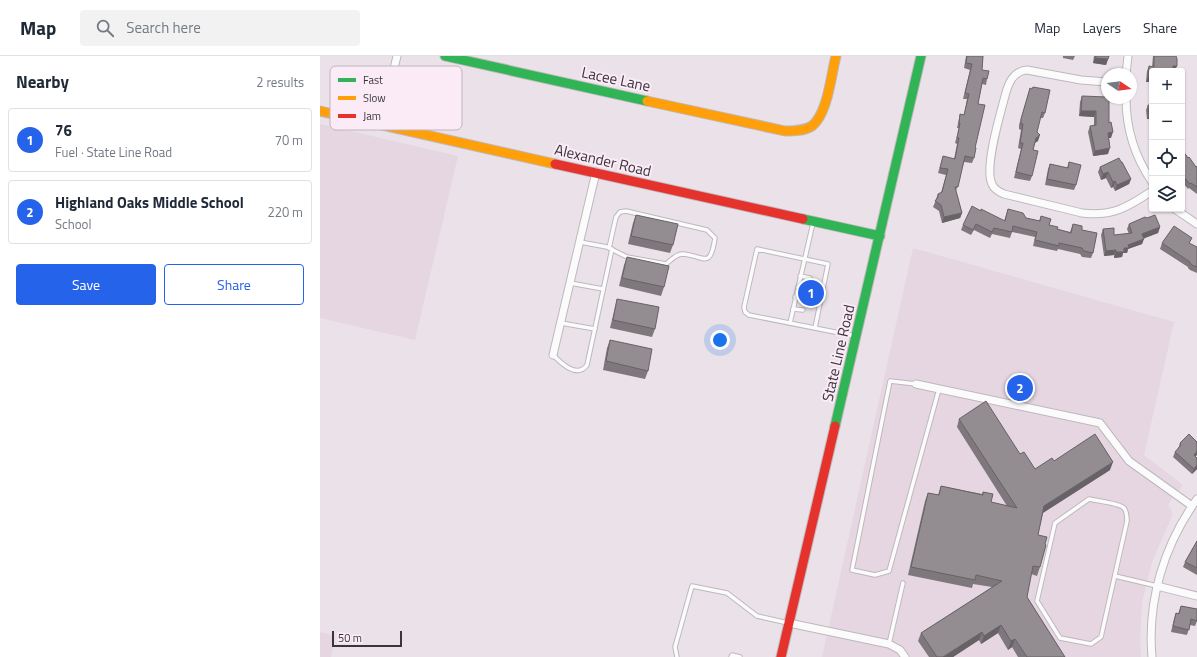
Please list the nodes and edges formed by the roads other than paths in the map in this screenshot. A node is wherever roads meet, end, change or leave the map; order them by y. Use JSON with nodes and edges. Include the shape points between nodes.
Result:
{"nodes":[{"id":1,"x":397,"y":56,"type":"edge"},
{"id":2,"x":445,"y":56,"type":"edge"},
{"id":3,"x":836,"y":56,"type":"edge"},
{"id":4,"x":921,"y":56,"type":"edge"},
{"id":5,"x":1128,"y":56,"type":"edge"},
{"id":6,"x":395,"y":66,"type":"edge"},
{"id":7,"x":1127,"y":68,"type":"edge"},
{"id":8,"x":1101,"y":82,"type":"edge"},
{"id":9,"x":1126,"y":104,"type":"edge"},
{"id":10,"x":408,"y":130,"type":"edge"},
{"id":11,"x":596,"y":172,"type":"junction"},
{"id":12,"x":1149,"y":177,"type":"edge"},
{"id":13,"x":1149,"y":193,"type":"edge"},
{"id":14,"x":1179,"y":212,"type":"edge"},
{"id":15,"x":813,"y":221,"type":"junction"},
{"id":16,"x":1197,"y":224,"type":"edge"},
{"id":17,"x":880,"y":236,"type":"junction"},
{"id":18,"x":580,"y":242,"type":"junction"},
{"id":19,"x":611,"y":249,"type":"junction"},
{"id":20,"x":804,"y":259,"type":"junction"},
{"id":21,"x":800,"y":276,"type":"junction"},
{"id":22,"x":810,"y":278,"type":"dead end"},
{"id":23,"x":820,"y":280,"type":"dead end"},
{"id":24,"x":825,"y":281,"type":"junction"},
{"id":25,"x":570,"y":283,"type":"junction"},
{"id":26,"x":798,"y":287,"type":"junction"},
{"id":27,"x":603,"y":289,"type":"junction"},
{"id":28,"x":808,"y":289,"type":"dead end"},
{"id":29,"x":795,"y":297,"type":"junction"},
{"id":30,"x":805,"y":300,"type":"dead end"},
{"id":31,"x":815,"y":302,"type":"dead end"},
{"id":32,"x":820,"y":302,"type":"junction"},
{"id":33,"x":793,"y":309,"type":"junction"},
{"id":34,"x":803,"y":310,"type":"dead end"},
{"id":35,"x":561,"y":323,"type":"junction"},
{"id":36,"x":790,"y":323,"type":"junction"},
{"id":37,"x":815,"y":328,"type":"junction"},
{"id":38,"x":595,"y":329,"type":"junction"},
{"id":39,"x":857,"y":336,"type":"junction"},
{"id":40,"x":553,"y":355,"type":"joint"},
{"id":41,"x":916,"y":384,"type":"joint"},
{"id":42,"x":939,"y":389,"type":"junction"},
{"id":43,"x":1197,"y":499,"type":"edge"},
{"id":44,"x":1192,"y":506,"type":"junction"},
{"id":45,"x":1115,"y":576,"type":"junction"},
{"id":46,"x":903,"y":584,"type":"dead end"},
{"id":47,"x":1157,"y":586,"type":"junction"},
{"id":48,"x":1197,"y":596,"type":"edge"},
{"id":49,"x":789,"y":623,"type":"junction"},
{"id":50,"x":890,"y":644,"type":"junction"},
{"id":51,"x":677,"y":657,"type":"edge"},
{"id":52,"x":731,"y":657,"type":"edge"},
{"id":53,"x":740,"y":657,"type":"edge"},
{"id":54,"x":781,"y":657,"type":"edge"},
{"id":55,"x":905,"y":657,"type":"edge"},
{"id":56,"x":1152,"y":657,"type":"edge"}],
"edges":[{"from":1,"to":6,"type":"street"},
{"from":2,"to":3,"type":"street","name":"Lacee Lane","via":[[796,132],[815,123],[824,110]]},
{"from":4,"to":17,"type":"street","name":"State Line Road"},
{"from":5,"to":7,"type":"street"},
{"from":8,"to":13,"type":"street","via":[[1032,70],[1018,72],[1011,79],[1005,96],[989,169],[992,185],[1004,194],[1094,214],[1105,214],[1124,208]]},
{"from":9,"to":12,"type":"street","via":[[1132,142],[1138,159]]},
{"from":10,"to":11,"type":"street","name":"Alexander Road"},
{"from":11,"to":15,"type":"street","name":"Alexander Road"},
{"from":11,"to":18,"type":"street"},
{"from":14,"to":16,"type":"street"},
{"from":15,"to":17,"type":"street","name":"Alexander Road"},
{"from":15,"to":20,"type":"lane"},
{"from":17,"to":39,"type":"street","name":"State Line Road"},
{"from":18,"to":19,"type":"lane"},
{"from":18,"to":25,"type":"street"},
{"from":19,"to":19,"type":"lane","via":[[616,217],[620,212],[626,211],[708,230],[715,238],[709,258],[681,254],[666,264],[627,257]]},
{"from":19,"to":27,"type":"lane"},
{"from":20,"to":21,"type":"lane"},
{"from":20,"to":24,"type":"lane","via":[[828,264]]},
{"from":20,"to":36,"type":"lane","via":[[757,249],[744,307],[745,312],[750,315]]},
{"from":21,"to":22,"type":"lane"},
{"from":21,"to":26,"type":"lane"},
{"from":23,"to":24,"type":"lane"},
{"from":24,"to":32,"type":"lane","via":[[820,291]]},
{"from":25,"to":27,"type":"lane"},
{"from":25,"to":35,"type":"street"},
{"from":26,"to":28,"type":"lane"},
{"from":26,"to":29,"type":"lane"},
{"from":27,"to":38,"type":"lane"},
{"from":29,"to":30,"type":"lane"},
{"from":29,"to":33,"type":"lane"},
{"from":31,"to":32,"type":"lane"},
{"from":32,"to":37,"type":"lane"},
{"from":33,"to":34,"type":"lane"},
{"from":33,"to":36,"type":"lane"},
{"from":35,"to":38,"type":"lane"},
{"from":35,"to":40,"type":"street"},
{"from":36,"to":37,"type":"lane"},
{"from":37,"to":39,"type":"lane"},
{"from":38,"to":40,"type":"lane","via":[[587,365],[583,370],[566,368]]},
{"from":39,"to":49,"type":"street","name":"State Line Road"},
{"from":41,"to":42,"type":"street"},
{"from":41,"to":42,"type":"lane","via":[[890,381],[852,570],[875,575],[889,571]]},
{"from":42,"to":44,"type":"street","via":[[1100,423],[1129,461]]},
{"from":43,"to":44,"type":"street"},
{"from":44,"to":47,"type":"street","via":[[1174,537]]},
{"from":45,"to":45,"type":"lane","via":[[1127,514],[1120,505],[1089,499],[1055,523],[1037,601],[1060,638],[1091,644],[1101,637]]},
{"from":45,"to":47,"type":"lane"},
{"from":46,"to":50,"type":"lane"},
{"from":47,"to":48,"type":"street"},
{"from":47,"to":56,"type":"street","via":[[1151,626]]},
{"from":49,"to":50,"type":"street"},
{"from":49,"to":51,"type":"lane","via":[[758,616],[727,593],[692,586],[675,647]]},
{"from":49,"to":54,"type":"street","name":"State Line Road"},
{"from":50,"to":55,"type":"street","via":[[900,650]]},
{"from":52,"to":53,"type":"lane"}]}
